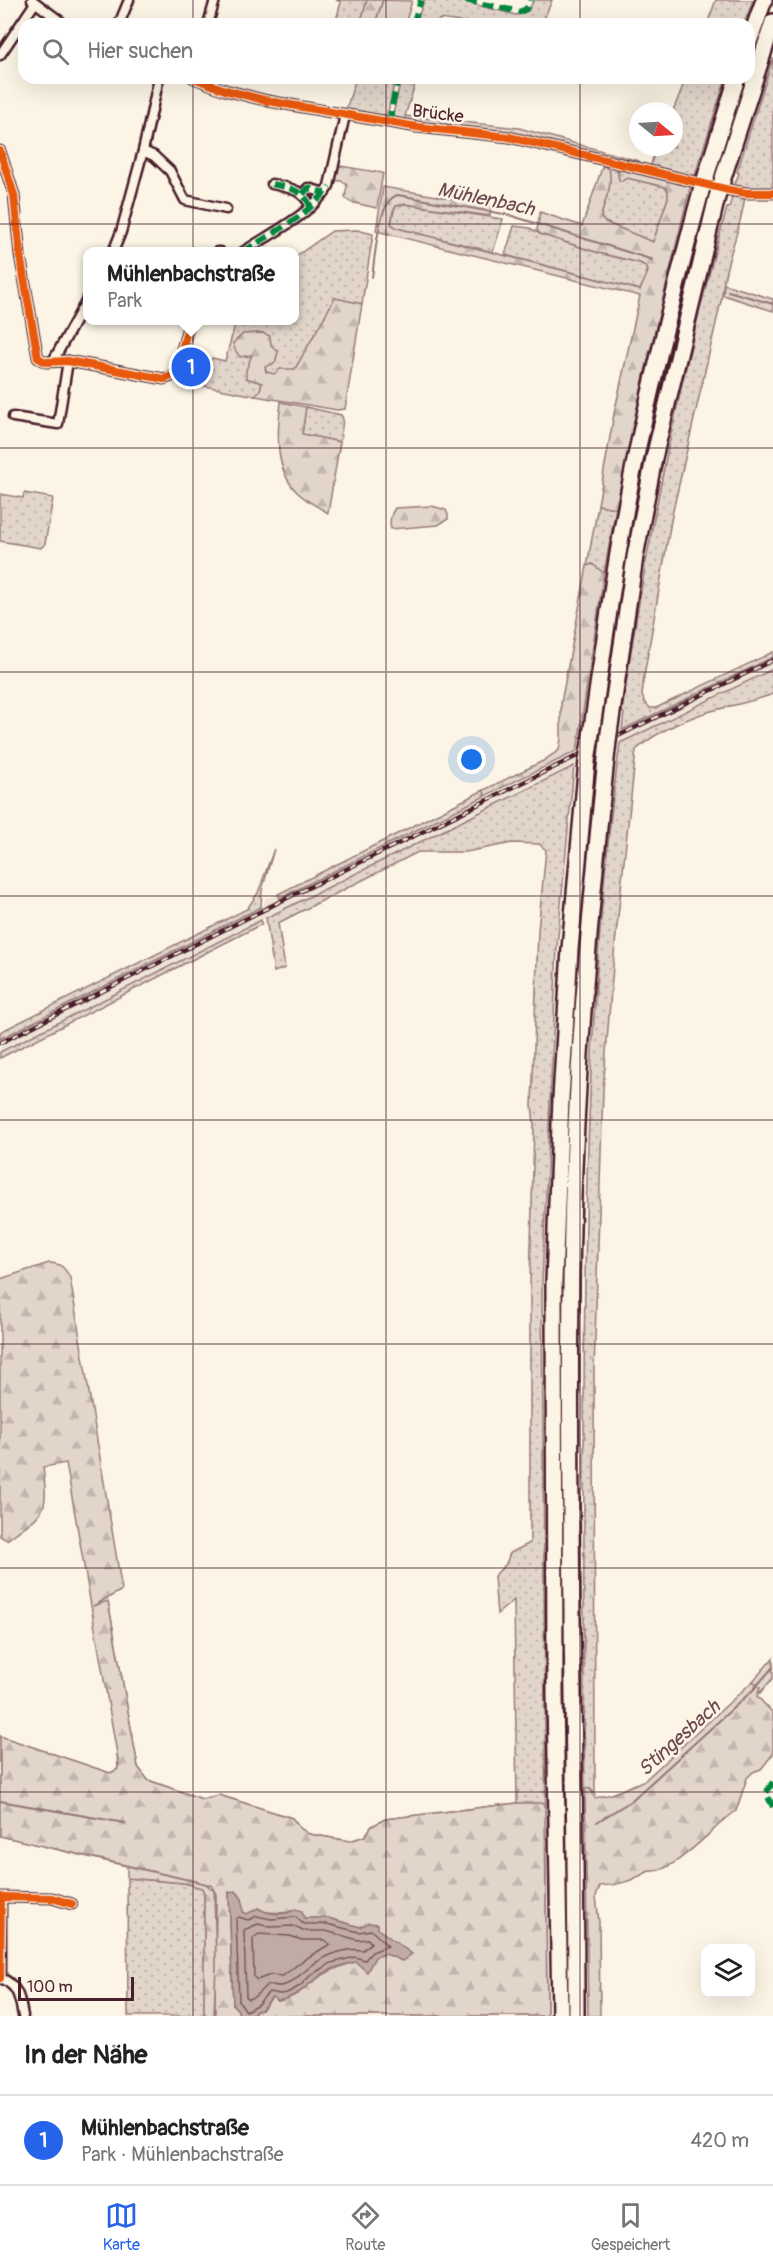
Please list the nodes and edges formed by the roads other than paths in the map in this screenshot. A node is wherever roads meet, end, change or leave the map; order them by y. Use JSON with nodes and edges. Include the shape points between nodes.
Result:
{"nodes":[{"id":1,"x":129,"y":0,"type":"edge"},
{"id":2,"x":214,"y":0,"type":"edge"},
{"id":3,"x":764,"y":0,"type":"edge"},
{"id":4,"x":33,"y":1,"type":"edge"},
{"id":5,"x":23,"y":18,"type":"edge"},
{"id":6,"x":56,"y":18,"type":"edge"},
{"id":7,"x":122,"y":18,"type":"edge"},
{"id":8,"x":210,"y":18,"type":"edge"},
{"id":9,"x":773,"y":22,"type":"edge"},
{"id":10,"x":755,"y":25,"type":"edge"},
{"id":11,"x":18,"y":26,"type":"edge"},
{"id":12,"x":0,"y":55,"type":"edge"},
{"id":13,"x":755,"y":78,"type":"edge"},
{"id":14,"x":158,"y":84,"type":"edge"},
{"id":15,"x":212,"y":84,"type":"edge"},
{"id":16,"x":735,"y":84,"type":"edge"},
{"id":17,"x":753,"y":84,"type":"edge"},
{"id":18,"x":345,"y":115,"type":"junction"},
{"id":19,"x":143,"y":151,"type":"junction"},
{"id":20,"x":0,"y":152,"type":"edge"},
{"id":21,"x":272,"y":184,"type":"dead end"},
{"id":22,"x":325,"y":193,"type":"junction"},
{"id":23,"x":773,"y":193,"type":"edge"},
{"id":24,"x":303,"y":194,"type":"junction"},
{"id":25,"x":311,"y":207,"type":"junction"},
{"id":26,"x":226,"y":209,"type":"dead end"},
{"id":27,"x":115,"y":247,"type":"edge"},
{"id":28,"x":251,"y":247,"type":"edge"},
{"id":29,"x":83,"y":306,"type":"edge"},
{"id":30,"x":189,"y":325,"type":"edge"},
{"id":31,"x":68,"y":361,"type":"junction"},
{"id":32,"x":53,"y":362,"type":"junction"},
{"id":33,"x":13,"y":417,"type":"dead end"},
{"id":34,"x":72,"y":1904,"type":"dead end"},
{"id":35,"x":0,"y":1978,"type":"edge"},
{"id":36,"x":23,"y":2016,"type":"edge"},
{"id":37,"x":560,"y":2016,"type":"edge"},
{"id":38,"x":576,"y":2016,"type":"edge"}],
"edges":[{"from":1,"to":7,"type":"street"},
{"from":2,"to":8,"type":"street"},
{"from":3,"to":10,"type":"highway"},
{"from":4,"to":5,"type":"street"},
{"from":4,"to":6,"type":"street"},
{"from":9,"to":13,"type":"highway","bridge":true},
{"from":11,"to":12,"type":"street"},
{"from":14,"to":19,"type":"street"},
{"from":15,"to":18,"type":"street","name":"Brücke","via":[[249,96]]},
{"from":16,"to":37,"type":"highway","bridge":true,"via":[[677,281],[637,452],[587,761],[570,949],[554,1282]]},
{"from":17,"to":38,"type":"highway","bridge":true,"via":[[720,187],[654,458],[635,557],[609,733],[588,948],[571,1282]]},
{"from":18,"to":22,"type":"street"},
{"from":18,"to":23,"type":"street","name":"Brücke","via":[[509,137],[746,193]]},
{"from":19,"to":26,"type":"street","via":[[170,171],[185,200]]},
{"from":19,"to":27,"type":"street"},
{"from":20,"to":32,"type":"street","via":[[14,195],[36,353],[40,359]]},
{"from":21,"to":24,"type":"street"},
{"from":22,"to":24,"type":"street","via":[[308,188]]},
{"from":22,"to":25,"type":"street"},
{"from":24,"to":25,"type":"street"},
{"from":25,"to":28,"type":"street"},
{"from":29,"to":32,"type":"street"},
{"from":30,"to":31,"type":"street","via":[[176,370],[169,378]]},
{"from":31,"to":32,"type":"street"},
{"from":31,"to":33,"type":"street","via":[[58,424]]},
{"from":34,"to":35,"type":"street","via":[[52,1898],[1,1897]]},
{"from":35,"to":36,"type":"street","via":[[17,1990]]}]}
